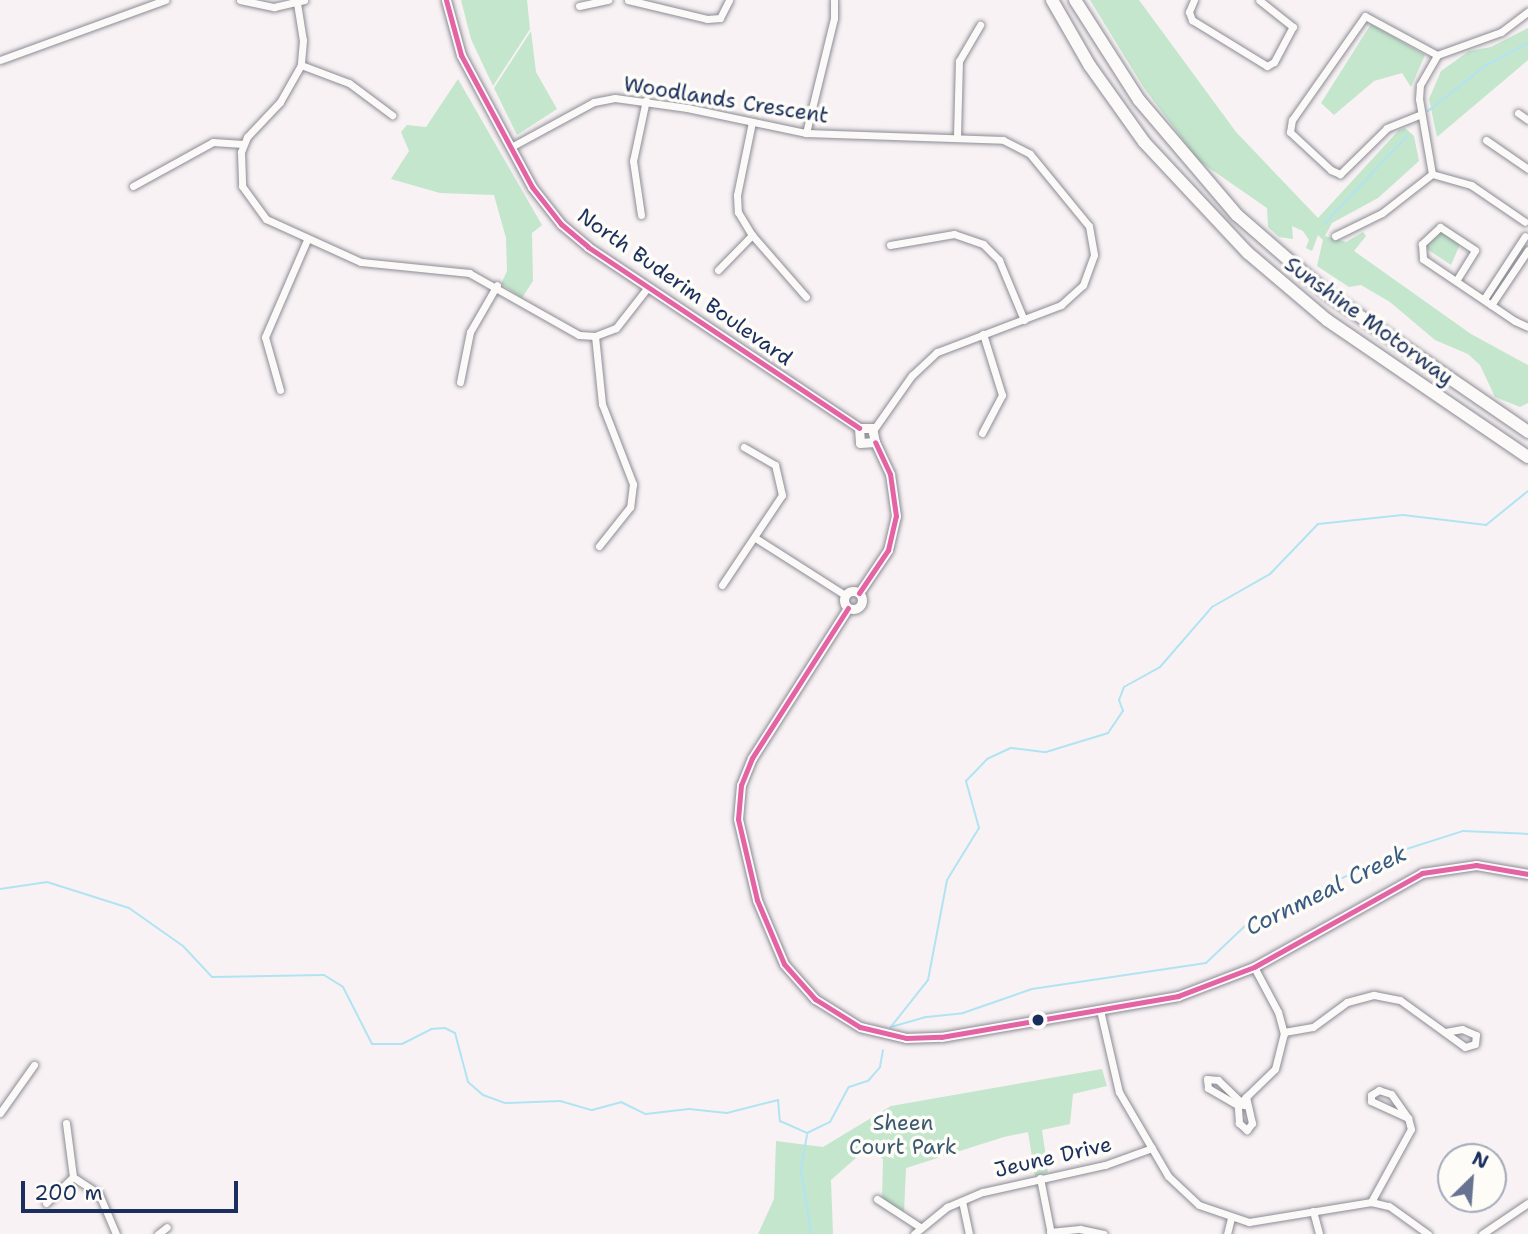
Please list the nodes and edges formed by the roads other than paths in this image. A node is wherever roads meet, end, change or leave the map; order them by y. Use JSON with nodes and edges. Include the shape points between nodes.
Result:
{"nodes":[{"id":1,"x":165,"y":0,"type":"edge"},
{"id":2,"x":240,"y":0,"type":"edge"},
{"id":3,"x":446,"y":0,"type":"edge"},
{"id":4,"x":608,"y":0,"type":"edge"},
{"id":5,"x":628,"y":0,"type":"edge"},
{"id":6,"x":729,"y":0,"type":"edge"},
{"id":7,"x":834,"y":0,"type":"edge"},
{"id":8,"x":1052,"y":0,"type":"edge"},
{"id":9,"x":1194,"y":0,"type":"edge"},
{"id":10,"x":1259,"y":0,"type":"edge"},
{"id":11,"x":300,"y":2,"type":"edge"},
{"id":12,"x":1076,"y":2,"type":"edge"},
{"id":13,"x":579,"y":6,"type":"dead end"},
{"id":14,"x":1528,"y":12,"type":"edge"},
{"id":15,"x":980,"y":25,"type":"dead end"},
{"id":16,"x":1437,"y":55,"type":"junction"},
{"id":17,"x":0,"y":60,"type":"edge"},
{"id":18,"x":301,"y":65,"type":"junction"},
{"id":19,"x":646,"y":100,"type":"junction"},
{"id":20,"x":1518,"y":113,"type":"dead end"},
{"id":21,"x":392,"y":115,"type":"dead end"},
{"id":22,"x":1419,"y":116,"type":"junction"},
{"id":23,"x":1528,"y":120,"type":"edge"},
{"id":24,"x":752,"y":122,"type":"junction"},
{"id":25,"x":806,"y":133,"type":"junction"},
{"id":26,"x":957,"y":136,"type":"junction"},
{"id":27,"x":1486,"y":140,"type":"dead end"},
{"id":28,"x":243,"y":144,"type":"junction"},
{"id":29,"x":511,"y":147,"type":"junction"},
{"id":30,"x":1528,"y":169,"type":"edge"},
{"id":31,"x":1432,"y":174,"type":"junction"},
{"id":32,"x":133,"y":186,"type":"dead end"},
{"id":33,"x":641,"y":215,"type":"dead end"},
{"id":34,"x":1526,"y":220,"type":"edge"},
{"id":35,"x":752,"y":235,"type":"junction"},
{"id":36,"x":1335,"y":236,"type":"dead end"},
{"id":37,"x":1527,"y":237,"type":"edge"},
{"id":38,"x":307,"y":240,"type":"junction"},
{"id":39,"x":890,"y":245,"type":"dead end"},
{"id":40,"x":1528,"y":250,"type":"edge"},
{"id":41,"x":718,"y":270,"type":"dead end"},
{"id":42,"x":1456,"y":281,"type":"junction"},
{"id":43,"x":497,"y":285,"type":"junction"},
{"id":44,"x":648,"y":287,"type":"junction"},
{"id":45,"x":806,"y":297,"type":"dead end"},
{"id":46,"x":1484,"y":299,"type":"junction"},
{"id":47,"x":1491,"y":305,"type":"junction"},
{"id":48,"x":1024,"y":320,"type":"junction"},
{"id":49,"x":1528,"y":327,"type":"edge"},
{"id":50,"x":983,"y":334,"type":"junction"},
{"id":51,"x":595,"y":336,"type":"junction"},
{"id":52,"x":460,"y":382,"type":"dead end"},
{"id":53,"x":280,"y":390,"type":"dead end"},
{"id":54,"x":859,"y":428,"type":"junction"},
{"id":55,"x":874,"y":429,"type":"junction"},
{"id":56,"x":1528,"y":432,"type":"edge"},
{"id":57,"x":982,"y":433,"type":"dead end"},
{"id":58,"x":875,"y":442,"type":"junction"},
{"id":59,"x":744,"y":447,"type":"dead end"},
{"id":60,"x":1528,"y":457,"type":"edge"},
{"id":61,"x":757,"y":539,"type":"junction"},
{"id":62,"x":599,"y":546,"type":"dead end"},
{"id":63,"x":722,"y":585,"type":"dead end"},
{"id":64,"x":859,"y":593,"type":"junction"},
{"id":65,"x":845,"y":595,"type":"junction"},
{"id":66,"x":848,"y":608,"type":"junction"},
{"id":67,"x":1528,"y":874,"type":"edge"},
{"id":68,"x":1254,"y":967,"type":"junction"},
{"id":69,"x":1100,"y":1010,"type":"junction"},
{"id":70,"x":1284,"y":1032,"type":"junction"},
{"id":71,"x":1445,"y":1032,"type":"dead end"},
{"id":72,"x":34,"y":1065,"type":"dead end"},
{"id":73,"x":1219,"y":1081,"type":"junction"},
{"id":74,"x":1212,"y":1091,"type":"junction"},
{"id":75,"x":1243,"y":1103,"type":"junction"},
{"id":76,"x":0,"y":1113,"type":"edge"},
{"id":77,"x":1408,"y":1118,"type":"junction"},
{"id":78,"x":66,"y":1123,"type":"dead end"},
{"id":79,"x":1152,"y":1148,"type":"junction"},
{"id":80,"x":73,"y":1177,"type":"junction"},
{"id":81,"x":1040,"y":1178,"type":"junction"},
{"id":82,"x":877,"y":1199,"type":"dead end"},
{"id":83,"x":962,"y":1201,"type":"junction"},
{"id":84,"x":1371,"y":1202,"type":"junction"},
{"id":85,"x":46,"y":1203,"type":"dead end"},
{"id":86,"x":1528,"y":1203,"type":"edge"},
{"id":87,"x":1313,"y":1211,"type":"junction"},
{"id":88,"x":1231,"y":1218,"type":"junction"},
{"id":89,"x":167,"y":1227,"type":"dead end"},
{"id":90,"x":920,"y":1227,"type":"junction"},
{"id":91,"x":1051,"y":1233,"type":"edge"},
{"id":92,"x":116,"y":1234,"type":"edge"},
{"id":93,"x":158,"y":1234,"type":"edge"},
{"id":94,"x":914,"y":1234,"type":"edge"},
{"id":95,"x":969,"y":1234,"type":"edge"},
{"id":96,"x":1103,"y":1234,"type":"edge"},
{"id":97,"x":1227,"y":1234,"type":"edge"},
{"id":98,"x":1319,"y":1234,"type":"edge"},
{"id":99,"x":1428,"y":1234,"type":"edge"},
{"id":100,"x":1482,"y":1234,"type":"edge"}],
"edges":[{"from":1,"to":17,"type":"street"},
{"from":2,"to":11,"type":"street","via":[[259,7]]},
{"from":3,"to":29,"type":"street","name":"North Buderim Boulevard","via":[[461,55]]},
{"from":4,"to":13,"type":"street"},
{"from":5,"to":6,"type":"street","via":[[707,19],[720,18]]},
{"from":7,"to":25,"type":"street","via":[[834,18]]},
{"from":8,"to":60,"type":"highway","name":"Sunshine Motorway","via":[[1090,66],[1144,142],[1215,221],[1293,293]]},
{"from":9,"to":10,"type":"street","via":[[1189,12],[1192,20],[1267,66],[1274,62],[1293,27]]},
{"from":11,"to":18,"type":"street"},
{"from":12,"to":56,"type":"highway","name":"Sunshine Motorway","via":[[1127,84],[1181,155],[1289,263]]},
{"from":14,"to":16,"type":"street","via":[[1502,32]]},
{"from":15,"to":26,"type":"street","via":[[959,61]]},
{"from":16,"to":22,"type":"street","via":[[1420,85]]},
{"from":16,"to":22,"type":"street","via":[[1365,16],[1292,120],[1290,132],[1340,174],[1390,125]]},
{"from":18,"to":21,"type":"street","via":[[349,83]]},
{"from":18,"to":28,"type":"street","via":[[286,94]]},
{"from":19,"to":24,"type":"street","name":"Woodlands Crescent"},
{"from":19,"to":29,"type":"street","name":"Woodlands Crescent","via":[[593,102]]},
{"from":19,"to":33,"type":"street","via":[[633,161]]},
{"from":20,"to":23,"type":"street"},
{"from":22,"to":31,"type":"street"},
{"from":24,"to":25,"type":"street","name":"Woodlands Crescent"},
{"from":24,"to":35,"type":"street","via":[[737,195],[738,212]]},
{"from":25,"to":26,"type":"street","name":"Woodlands Crescent"},
{"from":26,"to":48,"type":"street","name":"Woodlands Crescent","via":[[1003,140],[1030,154],[1089,226],[1094,255],[1083,285],[1061,305]]},
{"from":27,"to":30,"type":"street"},
{"from":28,"to":32,"type":"street","via":[[213,142]]},
{"from":28,"to":38,"type":"street","via":[[239,173],[251,204],[266,219]]},
{"from":29,"to":44,"type":"street","name":"North Buderim Boulevard","via":[[532,187],[561,224]]},
{"from":31,"to":34,"type":"street","via":[[1471,185]]},
{"from":31,"to":36,"type":"street","via":[[1382,212]]},
{"from":34,"to":37,"type":"street"},
{"from":35,"to":41,"type":"street"},
{"from":35,"to":45,"type":"street"},
{"from":37,"to":46,"type":"street"},
{"from":38,"to":43,"type":"street","via":[[361,262],[447,268]]},
{"from":38,"to":53,"type":"street","via":[[265,337]]},
{"from":39,"to":48,"type":"street","via":[[954,234],[983,244],[999,260]]},
{"from":40,"to":47,"type":"street"},
{"from":42,"to":42,"type":"street","via":[[1423,259],[1419,251],[1440,227],[1473,245],[1473,256]]},
{"from":42,"to":46,"type":"street"},
{"from":43,"to":51,"type":"street","via":[[570,332]]},
{"from":43,"to":52,"type":"street","via":[[470,332]]},
{"from":44,"to":51,"type":"street","via":[[622,324]]},
{"from":44,"to":54,"type":"street","name":"North Buderim Boulevard"},
{"from":46,"to":47,"type":"street"},
{"from":47,"to":49,"type":"street"},
{"from":48,"to":50,"type":"street","name":"Woodlands Crescent"},
{"from":50,"to":55,"type":"street","name":"Woodlands Crescent","via":[[927,360]]},
{"from":50,"to":57,"type":"street","via":[[1002,395]]},
{"from":51,"to":62,"type":"street","via":[[602,404],[633,484],[630,507]]},
{"from":54,"to":55,"type":"street"},
{"from":54,"to":58,"type":"street","name":"North Buderim Boulevard","via":[[860,443]]},
{"from":55,"to":58,"type":"street"},
{"from":58,"to":64,"type":"street","via":[[890,474],[896,516],[888,550]]},
{"from":59,"to":61,"type":"street","via":[[767,457],[783,484],[780,504]]},
{"from":61,"to":63,"type":"street"},
{"from":61,"to":65,"type":"street"},
{"from":64,"to":65,"type":"street"},
{"from":64,"to":66,"type":"street","via":[[861,606]]},
{"from":65,"to":66,"type":"street"},
{"from":66,"to":69,"type":"street","via":[[744,777],[737,819],[750,872],[784,964],[815,999],[860,1027],[926,1038]]},
{"from":67,"to":68,"type":"street","via":[[1476,865],[1422,873]]},
{"from":68,"to":69,"type":"street","via":[[1206,988]]},
{"from":68,"to":70,"type":"street"},
{"from":69,"to":79,"type":"street","via":[[1119,1092]]},
{"from":70,"to":71,"type":"street","via":[[1316,1026],[1347,1002],[1374,995],[1404,1002]]},
{"from":70,"to":75,"type":"street","via":[[1275,1069]]},
{"from":72,"to":76,"type":"street"},
{"from":73,"to":74,"type":"street"},
{"from":73,"to":74,"type":"street","via":[[1208,1079],[1206,1086]]},
{"from":73,"to":75,"type":"street"},
{"from":74,"to":75,"type":"street"},
{"from":75,"to":75,"type":"street","via":[[1238,1121],[1251,1116]]},
{"from":77,"to":77,"type":"street","via":[[1391,1094],[1379,1090],[1371,1095],[1371,1101]]},
{"from":77,"to":84,"type":"street","via":[[1411,1129]]},
{"from":78,"to":80,"type":"street"},
{"from":79,"to":81,"type":"street","name":"Jeune Drive","via":[[1105,1165]]},
{"from":79,"to":88,"type":"street","via":[[1181,1191],[1199,1205]]},
{"from":80,"to":85,"type":"street"},
{"from":80,"to":92,"type":"street","via":[[99,1194]]},
{"from":81,"to":83,"type":"street","name":"Jeune Drive"},
{"from":81,"to":91,"type":"street"},
{"from":82,"to":90,"type":"street"},
{"from":83,"to":90,"type":"street","name":"Jeune Drive"},
{"from":83,"to":95,"type":"street"},
{"from":84,"to":87,"type":"street"},
{"from":84,"to":99,"type":"street","via":[[1389,1206]]},
{"from":86,"to":100,"type":"street"},
{"from":87,"to":88,"type":"street","via":[[1267,1221]]},
{"from":87,"to":98,"type":"street"},
{"from":88,"to":97,"type":"street"},
{"from":89,"to":93,"type":"street"},
{"from":90,"to":94,"type":"street","name":"Jeune Drive"},
{"from":91,"to":96,"type":"street","via":[[1080,1229]]}]}
